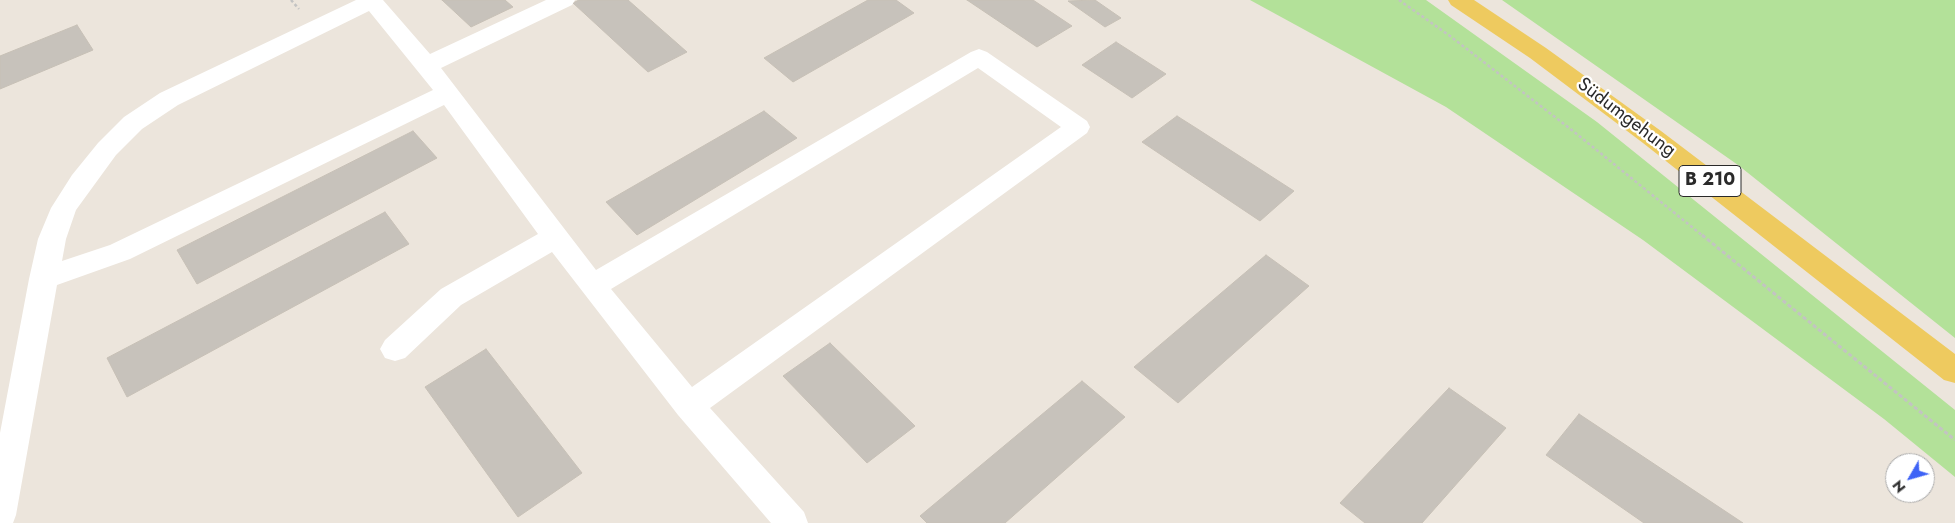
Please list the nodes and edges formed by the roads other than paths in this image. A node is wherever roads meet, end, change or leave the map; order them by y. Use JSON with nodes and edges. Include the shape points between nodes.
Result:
{"nodes":[{"id":1,"x":371,"y":0,"type":"edge"},
{"id":2,"x":564,"y":0,"type":"edge"},
{"id":3,"x":1460,"y":0,"type":"edge"},
{"id":4,"x":427,"y":65,"type":"junction"},
{"id":5,"x":448,"y":93,"type":"junction"},
{"id":6,"x":556,"y":237,"type":"junction"},
{"id":7,"x":43,"y":279,"type":"junction"},
{"id":8,"x":592,"y":286,"type":"junction"},
{"id":9,"x":394,"y":349,"type":"dead end"},
{"id":10,"x":1955,"y":371,"type":"edge"},
{"id":11,"x":689,"y":406,"type":"junction"},
{"id":12,"x":4,"y":477,"type":"edge"},
{"id":13,"x":0,"y":515,"type":"edge"},
{"id":14,"x":792,"y":523,"type":"edge"}],
"edges":[{"from":1,"to":4,"type":"lane"},
{"from":1,"to":7,"type":"lane","via":[[208,79],[133,124],[107,149],[64,208],[52,239]]},
{"from":2,"to":4,"type":"lane"},
{"from":3,"to":10,"type":"main road","name":"Südumgehung","number":"B 210","via":[[1652,137]]},
{"from":4,"to":5,"type":"lane"},
{"from":5,"to":6,"type":"lane"},
{"from":5,"to":7,"type":"lane","via":[[120,252]]},
{"from":6,"to":8,"type":"lane"},
{"from":6,"to":9,"type":"lane","via":[[451,297]]},
{"from":7,"to":12,"type":"lane"},
{"from":8,"to":11,"type":"lane"},
{"from":8,"to":11,"type":"lane","via":[[979,57],[1078,127]]},
{"from":11,"to":14,"type":"lane"},
{"from":12,"to":13,"type":"lane"}]}
